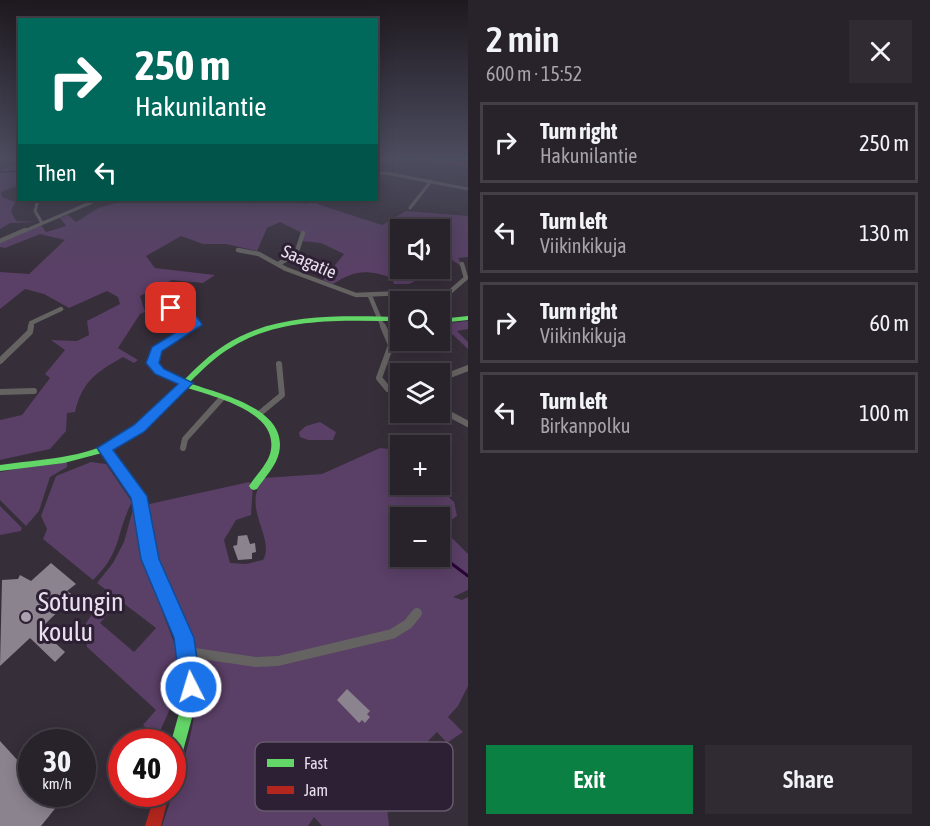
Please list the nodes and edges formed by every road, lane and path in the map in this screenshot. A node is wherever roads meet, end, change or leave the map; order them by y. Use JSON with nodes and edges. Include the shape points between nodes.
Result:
{"nodes":[{"id":1,"x":419,"y":197,"type":"edge"},
{"id":2,"x":38,"y":201,"type":"edge"},
{"id":3,"x":95,"y":201,"type":"edge"},
{"id":4,"x":410,"y":208,"type":"dead end"},
{"id":5,"x":42,"y":223,"type":"junction"},
{"id":6,"x":303,"y":234,"type":"dead end"},
{"id":7,"x":0,"y":242,"type":"edge"},
{"id":8,"x":238,"y":250,"type":"dead end"},
{"id":9,"x":280,"y":263,"type":"junction"},
{"id":10,"x":462,"y":264,"type":"dead end"},
{"id":11,"x":370,"y":296,"type":"junction"},
{"id":12,"x":171,"y":308,"type":"dead end"},
{"id":13,"x":61,"y":309,"type":"dead end"},
{"id":14,"x":468,"y":317,"type":"edge"},
{"id":15,"x":450,"y":318,"type":"edge"},
{"id":16,"x":381,"y":322,"type":"junction"},
{"id":17,"x":390,"y":322,"type":"edge"},
{"id":18,"x":0,"y":361,"type":"edge"},
{"id":19,"x":279,"y":364,"type":"dead end"},
{"id":20,"x":468,"y":368,"type":"edge"},
{"id":21,"x":450,"y":375,"type":"edge"},
{"id":22,"x":187,"y":383,"type":"junction"},
{"id":23,"x":390,"y":389,"type":"edge"},
{"id":24,"x":34,"y":391,"type":"dead end"},
{"id":25,"x":0,"y":392,"type":"edge"},
{"id":26,"x":222,"y":398,"type":"junction"},
{"id":27,"x":259,"y":414,"type":"junction"},
{"id":28,"x":450,"y":414,"type":"edge"},
{"id":29,"x":468,"y":424,"type":"edge"},
{"id":30,"x":104,"y":448,"type":"junction"},
{"id":31,"x":183,"y":448,"type":"dead end"},
{"id":32,"x":0,"y":468,"type":"edge"},
{"id":33,"x":255,"y":486,"type":"dead end"},
{"id":34,"x":417,"y":613,"type":"dead end"},
{"id":35,"x":188,"y":652,"type":"junction"},
{"id":36,"x":182,"y":729,"type":"edge"},
{"id":37,"x":158,"y":807,"type":"edge"},
{"id":38,"x":153,"y":826,"type":"edge"}],
"edges":[{"from":1,"to":4,"type":"street"},
{"from":2,"to":5,"type":"street","via":[[35,211]]},
{"from":3,"to":5,"type":"street"},
{"from":5,"to":7,"type":"street"},
{"from":6,"to":9,"type":"street","via":[[296,254]]},
{"from":8,"to":9,"type":"street","name":"Saagatie"},
{"from":9,"to":11,"type":"street","name":"Saagatie","via":[[342,291]]},
{"from":10,"to":11,"type":"street","name":"Saagatie","via":[[466,278],[451,291]]},
{"from":11,"to":16,"type":"street"},
{"from":12,"to":22,"type":"street","via":[[195,320],[196,325],[157,349],[152,358],[159,372]]},
{"from":13,"to":18,"type":"street","via":[[32,323],[30,332]]},
{"from":14,"to":15,"type":"street"},
{"from":16,"to":17,"type":"street"},
{"from":16,"to":22,"type":"street","via":[[300,323],[267,329],[239,339],[221,351]]},
{"from":16,"to":23,"type":"street","via":[[391,345],[378,370]]},
{"from":19,"to":27,"type":"street","via":[[282,395]]},
{"from":20,"to":21,"type":"street"},
{"from":22,"to":26,"type":"street"},
{"from":22,"to":30,"type":"street","via":[[139,428]]},
{"from":24,"to":25,"type":"street"},
{"from":26,"to":27,"type":"street"},
{"from":26,"to":31,"type":"street","via":[[185,439]]},
{"from":27,"to":33,"type":"street","via":[[273,431],[275,444],[272,459]]},
{"from":28,"to":29,"type":"street"},
{"from":30,"to":32,"type":"street"},
{"from":30,"to":35,"type":"street","via":[[139,496],[150,559]]},
{"from":34,"to":35,"type":"street","via":[[411,624],[384,637],[278,661],[256,662]]},
{"from":35,"to":36,"type":"street","via":[[190,699]]},
{"from":37,"to":38,"type":"street"}]}
